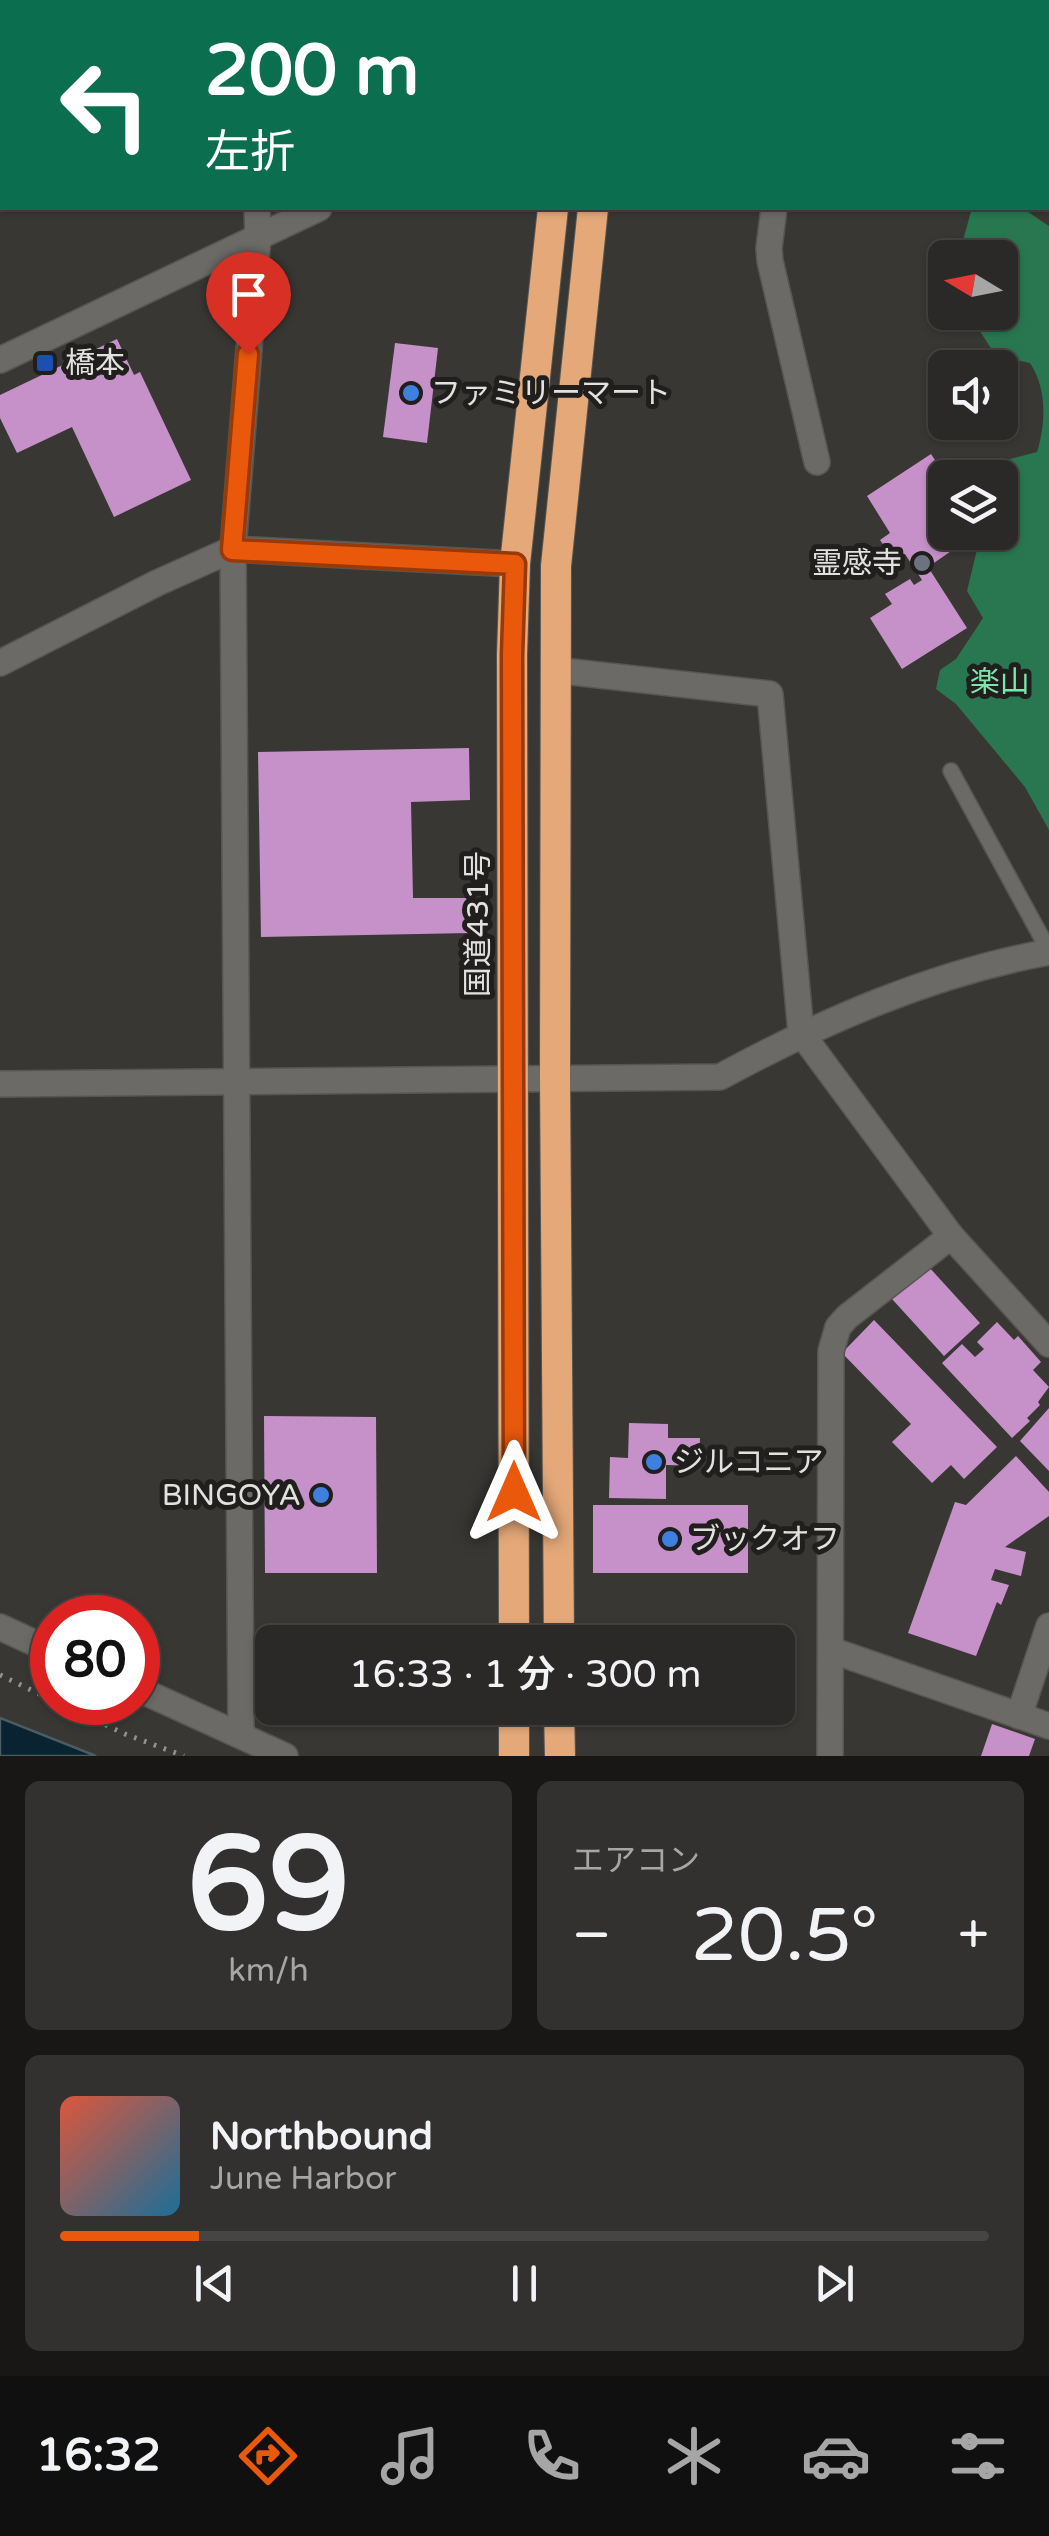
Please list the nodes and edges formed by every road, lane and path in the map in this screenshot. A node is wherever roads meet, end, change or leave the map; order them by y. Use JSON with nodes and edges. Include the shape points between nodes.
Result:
{"nodes":[{"id":1,"x":258,"y":210,"type":"edge"},
{"id":2,"x":314,"y":210,"type":"edge"},
{"id":3,"x":554,"y":210,"type":"edge"},
{"id":4,"x":594,"y":210,"type":"edge"},
{"id":5,"x":774,"y":210,"type":"edge"},
{"id":6,"x":258,"y":237,"type":"junction"},
{"id":7,"x":0,"y":360,"type":"edge"},
{"id":8,"x":817,"y":462,"type":"dead end"},
{"id":9,"x":232,"y":550,"type":"junction"},
{"id":10,"x":515,"y":564,"type":"junction"},
{"id":11,"x":0,"y":663,"type":"edge"},
{"id":12,"x":554,"y":670,"type":"junction"},
{"id":13,"x":952,"y":771,"type":"dead end"},
{"id":14,"x":1049,"y":952,"type":"edge"},
{"id":15,"x":801,"y":1033,"type":"junction"},
{"id":16,"x":555,"y":1077,"type":"junction"},
{"id":17,"x":513,"y":1078,"type":"junction"},
{"id":18,"x":0,"y":1084,"type":"edge"},
{"id":19,"x":236,"y":1084,"type":"junction"},
{"id":20,"x":950,"y":1236,"type":"junction"},
{"id":21,"x":1049,"y":1344,"type":"edge"},
{"id":22,"x":514,"y":1625,"type":"edge"},
{"id":23,"x":559,"y":1625,"type":"edge"},
{"id":24,"x":1049,"y":1626,"type":"edge"},
{"id":25,"x":0,"y":1627,"type":"edge"},
{"id":26,"x":30,"y":1641,"type":"edge"},
{"id":27,"x":831,"y":1650,"type":"junction"},
{"id":28,"x":0,"y":1675,"type":"edge"},
{"id":29,"x":30,"y":1689,"type":"edge"},
{"id":30,"x":160,"y":1699,"type":"edge"},
{"id":31,"x":1019,"y":1716,"type":"junction"},
{"id":32,"x":106,"y":1725,"type":"edge"},
{"id":33,"x":514,"y":1725,"type":"edge"},
{"id":34,"x":560,"y":1725,"type":"edge"},
{"id":35,"x":1049,"y":1726,"type":"edge"},
{"id":36,"x":241,"y":1735,"type":"junction"},
{"id":37,"x":184,"y":1756,"type":"edge"},
{"id":38,"x":285,"y":1756,"type":"edge"},
{"id":39,"x":514,"y":1756,"type":"edge"},
{"id":40,"x":560,"y":1756,"type":"edge"},
{"id":41,"x":830,"y":1756,"type":"edge"}],
"edges":[{"from":1,"to":6,"type":"street"},
{"from":2,"to":6,"type":"street"},
{"from":3,"to":10,"type":"highway","name":"国道431号"},
{"from":4,"to":12,"type":"highway","via":[[564,468]]},
{"from":5,"to":8,"type":"street","via":[[770,261]]},
{"from":6,"to":7,"type":"street"},
{"from":6,"to":9,"type":"street"},
{"from":9,"to":10,"type":"street"},
{"from":9,"to":11,"type":"street"},
{"from":9,"to":19,"type":"street"},
{"from":10,"to":17,"type":"highway","name":"国道431号"},
{"from":12,"to":15,"type":"street","via":[[770,694]]},
{"from":12,"to":16,"type":"highway"},
{"from":13,"to":14,"type":"lane"},
{"from":14,"to":15,"type":"street","via":[[960,972]]},
{"from":15,"to":16,"type":"street","via":[[720,1077]]},
{"from":15,"to":20,"type":"street"},
{"from":16,"to":17,"type":"street"},
{"from":16,"to":23,"type":"highway"},
{"from":17,"to":19,"type":"street"},
{"from":17,"to":22,"type":"highway","name":"国道431号"},
{"from":18,"to":19,"type":"street"},
{"from":19,"to":36,"type":"street"},
{"from":20,"to":21,"type":"street"},
{"from":20,"to":27,"type":"street","via":[[847,1317],[834,1336]]},
{"from":24,"to":31,"type":"street"},
{"from":25,"to":26,"type":"street"},
{"from":27,"to":31,"type":"street"},
{"from":27,"to":41,"type":"street"},
{"from":28,"to":29,"type":"path"},
{"from":30,"to":36,"type":"street"},
{"from":31,"to":35,"type":"street"},
{"from":32,"to":37,"type":"path"},
{"from":33,"to":39,"type":"highway"},
{"from":34,"to":40,"type":"highway"},
{"from":36,"to":38,"type":"street"}]}
